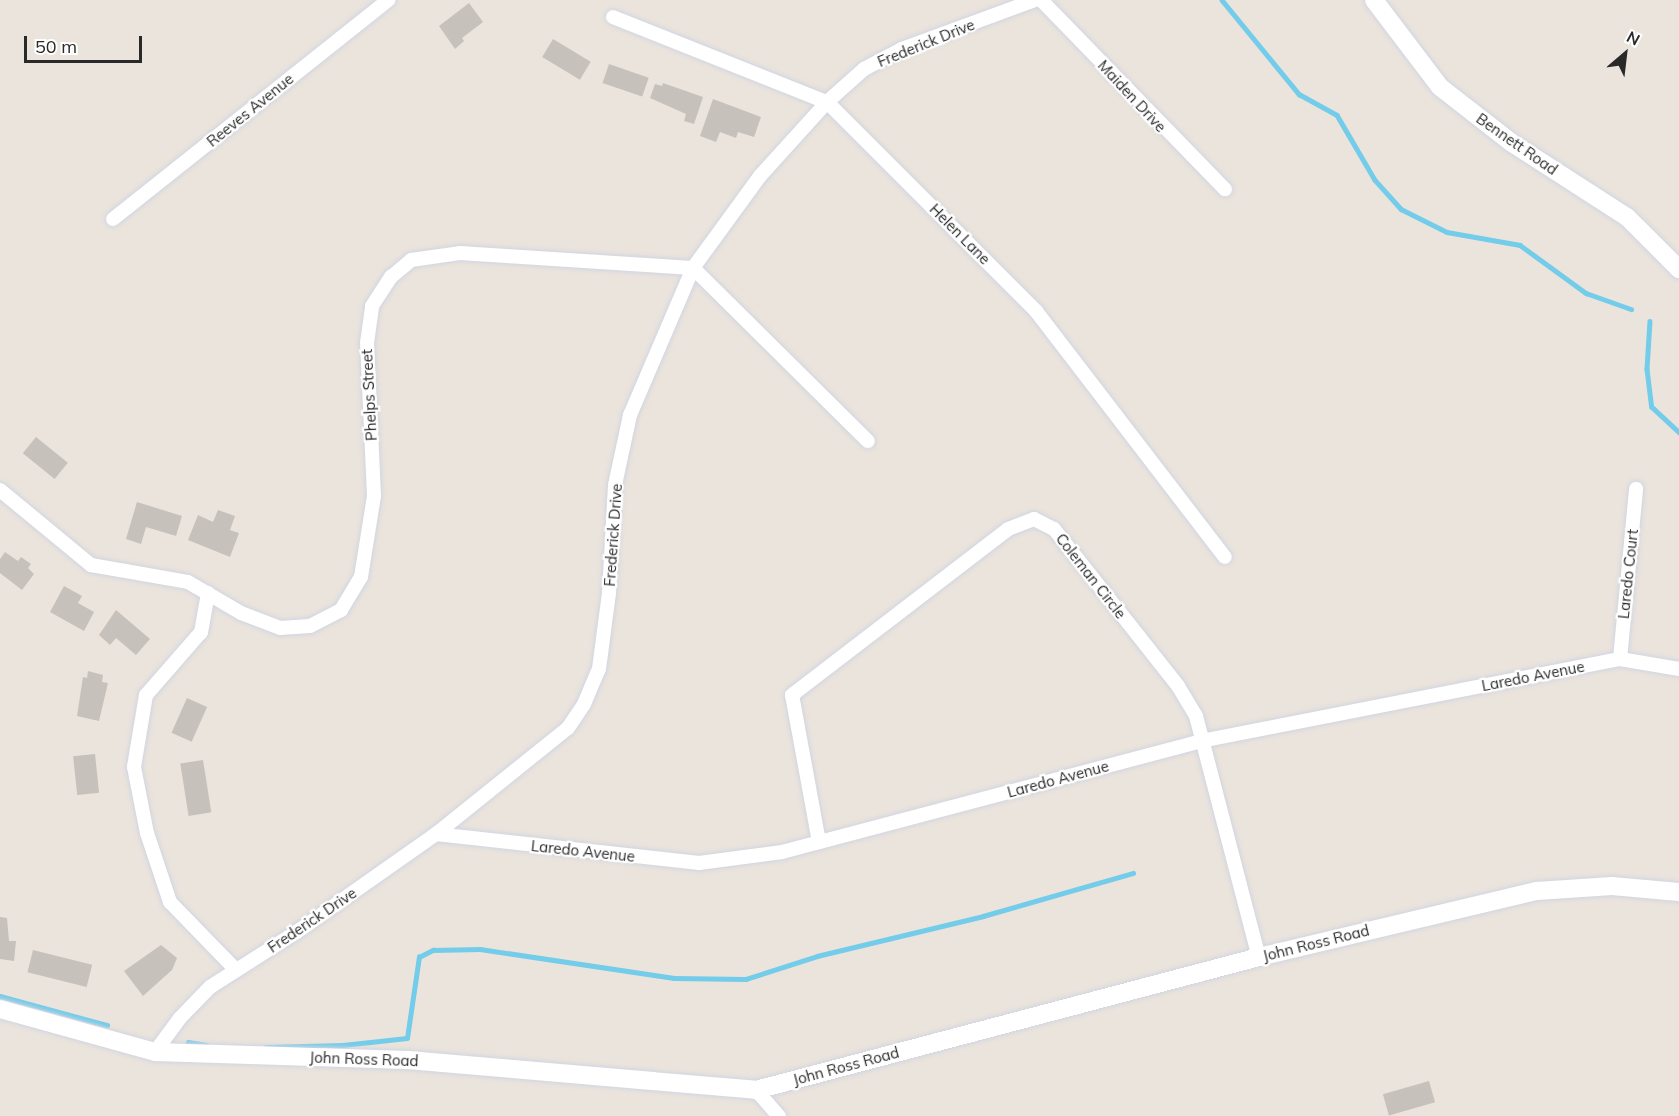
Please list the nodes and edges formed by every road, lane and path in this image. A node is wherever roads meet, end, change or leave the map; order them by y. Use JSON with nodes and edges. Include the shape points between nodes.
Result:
{"nodes":[{"id":1,"x":388,"y":0,"type":"edge"},
{"id":2,"x":1035,"y":0,"type":"edge"},
{"id":3,"x":1041,"y":0,"type":"edge"},
{"id":4,"x":1374,"y":0,"type":"edge"},
{"id":5,"x":613,"y":17,"type":"dead end"},
{"id":6,"x":827,"y":102,"type":"junction"},
{"id":7,"x":1225,"y":189,"type":"dead end"},
{"id":8,"x":113,"y":219,"type":"dead end"},
{"id":9,"x":693,"y":268,"type":"junction"},
{"id":10,"x":1679,"y":269,"type":"edge"},
{"id":11,"x":868,"y":441,"type":"dead end"},
{"id":12,"x":1636,"y":489,"type":"dead end"},
{"id":13,"x":0,"y":490,"type":"edge"},
{"id":14,"x":1225,"y":556,"type":"dead end"},
{"id":15,"x":208,"y":593,"type":"junction"},
{"id":16,"x":1620,"y":659,"type":"junction"},
{"id":17,"x":1679,"y":669,"type":"edge"},
{"id":18,"x":1201,"y":741,"type":"junction"},
{"id":19,"x":436,"y":834,"type":"junction"},
{"id":20,"x":819,"y":842,"type":"junction"},
{"id":21,"x":1679,"y":892,"type":"edge"},
{"id":22,"x":1259,"y":957,"type":"junction"},
{"id":23,"x":236,"y":970,"type":"junction"},
{"id":24,"x":0,"y":1009,"type":"edge"},
{"id":25,"x":155,"y":1052,"type":"junction"},
{"id":26,"x":756,"y":1090,"type":"junction"},
{"id":27,"x":779,"y":1116,"type":"edge"}],
"edges":[{"from":1,"to":8,"type":"street","name":"Reeves Avenue"},
{"from":2,"to":6,"type":"street","name":"Frederick Drive","via":[[902,49],[864,69]]},
{"from":3,"to":7,"type":"street","name":"Maiden Drive"},
{"from":4,"to":10,"type":"street","name":"Bennett Road","via":[[1440,87],[1512,143],[1627,217]]},
{"from":5,"to":6,"type":"street","name":"Helen Lane"},
{"from":6,"to":9,"type":"street","name":"Frederick Drive","via":[[760,176]]},
{"from":6,"to":14,"type":"street","name":"Helen Lane","via":[[1036,311]]},
{"from":9,"to":11,"type":"street"},
{"from":9,"to":15,"type":"street","name":"Phelps Street","via":[[460,253],[411,260],[391,277],[372,306],[368,334],[374,496],[362,577],[340,610],[310,626],[280,628]]},
{"from":9,"to":19,"type":"street","name":"Frederick Drive","via":[[630,415],[615,485],[605,636],[599,669],[584,704],[568,728]]},
{"from":12,"to":16,"type":"street","name":"Laredo Court"},
{"from":13,"to":15,"type":"street","name":"Phelps Street","via":[[91,565],[188,582]]},
{"from":15,"to":23,"type":"street","via":[[201,632],[146,695],[134,767],[147,833],[170,902]]},
{"from":16,"to":17,"type":"street","name":"Laredo Avenue"},
{"from":16,"to":18,"type":"street","name":"Laredo Avenue"},
{"from":18,"to":20,"type":"street","name":"Laredo Avenue"},
{"from":18,"to":20,"type":"street","name":"Coleman Circle","via":[[1196,716],[1178,686],[1054,530],[1034,519],[1008,529],[792,695]]},
{"from":18,"to":22,"type":"street","name":"Coleman Circle"},
{"from":19,"to":20,"type":"street","name":"Laredo Avenue","via":[[699,863],[782,852]]},
{"from":19,"to":23,"type":"street","name":"Frederick Drive"},
{"from":21,"to":22,"type":"street","name":"John Ross Road","via":[[1612,886],[1537,891]]},
{"from":22,"to":26,"type":"street","name":"John Ross Road"},
{"from":23,"to":25,"type":"street","name":"Frederick Drive","via":[[210,987]]},
{"from":24,"to":25,"type":"street","name":"John Ross Road"},
{"from":25,"to":26,"type":"street","name":"John Ross Road","via":[[408,1059]]},
{"from":26,"to":27,"type":"street"}]}
